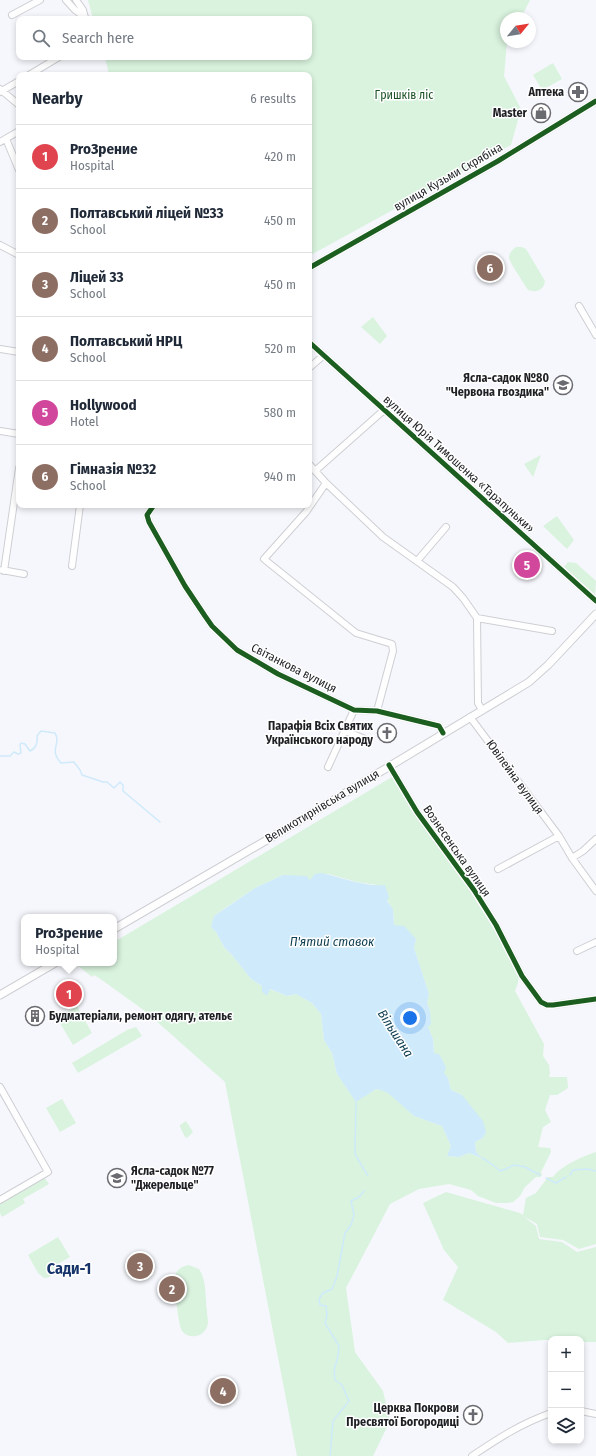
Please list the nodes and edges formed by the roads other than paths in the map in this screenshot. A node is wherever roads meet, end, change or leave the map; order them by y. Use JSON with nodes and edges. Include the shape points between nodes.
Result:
{"nodes":[{"id":1,"x":40,"y":0,"type":"edge"},
{"id":2,"x":66,"y":0,"type":"edge"},
{"id":3,"x":76,"y":0,"type":"edge"},
{"id":4,"x":12,"y":15,"type":"dead end"},
{"id":5,"x":82,"y":16,"type":"edge"},
{"id":6,"x":84,"y":16,"type":"edge"},
{"id":7,"x":54,"y":60,"type":"edge"},
{"id":8,"x":34,"y":72,"type":"edge"},
{"id":9,"x":16,"y":83,"type":"edge"},
{"id":10,"x":1,"y":91,"type":"edge"},
{"id":11,"x":596,"y":101,"type":"edge"},
{"id":12,"x":16,"y":103,"type":"edge"},
{"id":13,"x":16,"y":133,"type":"edge"},
{"id":14,"x":3,"y":140,"type":"edge"},
{"id":15,"x":16,"y":164,"type":"edge"},
{"id":16,"x":0,"y":245,"type":"edge"},
{"id":17,"x":16,"y":253,"type":"edge"},
{"id":18,"x":312,"y":266,"type":"edge"},
{"id":19,"x":579,"y":306,"type":"dead end"},
{"id":20,"x":596,"y":335,"type":"edge"},
{"id":21,"x":312,"y":345,"type":"edge"},
{"id":22,"x":0,"y":349,"type":"edge"},
{"id":23,"x":16,"y":352,"type":"edge"},
{"id":24,"x":324,"y":355,"type":"junction"},
{"id":25,"x":312,"y":365,"type":"edge"},
{"id":26,"x":384,"y":410,"type":"junction"},
{"id":27,"x":0,"y":431,"type":"edge"},
{"id":28,"x":16,"y":434,"type":"edge"},
{"id":29,"x":312,"y":468,"type":"edge"},
{"id":30,"x":315,"y":471,"type":"junction"},
{"id":31,"x":326,"y":484,"type":"junction"},
{"id":32,"x":16,"y":486,"type":"edge"},
{"id":33,"x":312,"y":504,"type":"edge"},
{"id":34,"x":80,"y":508,"type":"edge"},
{"id":35,"x":152,"y":508,"type":"edge"},
{"id":36,"x":309,"y":508,"type":"edge"},
{"id":37,"x":446,"y":527,"type":"dead end"},
{"id":38,"x":417,"y":561,"type":"junction"},
{"id":39,"x":72,"y":566,"type":"dead end"},
{"id":40,"x":2,"y":570,"type":"edge"},
{"id":41,"x":24,"y":574,"type":"dead end"},
{"id":42,"x":596,"y":601,"type":"edge"},
{"id":43,"x":596,"y":614,"type":"edge"},
{"id":44,"x":477,"y":618,"type":"junction"},
{"id":45,"x":552,"y":631,"type":"dead end"},
{"id":46,"x":354,"y":710,"type":"junction"},
{"id":47,"x":482,"y":710,"type":"junction"},
{"id":48,"x":377,"y":711,"type":"junction"},
{"id":49,"x":470,"y":717,"type":"junction"},
{"id":50,"x":345,"y":730,"type":"junction"},
{"id":51,"x":443,"y":733,"type":"junction"},
{"id":52,"x":365,"y":739,"type":"dead end"},
{"id":53,"x":389,"y":766,"type":"junction"},
{"id":54,"x":328,"y":767,"type":"dead end"},
{"id":55,"x":559,"y":836,"type":"junction"},
{"id":56,"x":596,"y":839,"type":"edge"},
{"id":57,"x":572,"y":858,"type":"junction"},
{"id":58,"x":498,"y":869,"type":"dead end"},
{"id":59,"x":596,"y":891,"type":"edge"},
{"id":60,"x":117,"y":927,"type":"edge"},
{"id":61,"x":596,"y":942,"type":"edge"},
{"id":62,"x":577,"y":951,"type":"dead end"},
{"id":63,"x":50,"y":966,"type":"edge"},
{"id":64,"x":0,"y":995,"type":"edge"},
{"id":65,"x":596,"y":999,"type":"edge"},
{"id":66,"x":0,"y":1087,"type":"edge"},
{"id":67,"x":0,"y":1200,"type":"edge"},
{"id":68,"x":584,"y":1412,"type":"edge"},
{"id":69,"x":548,"y":1414,"type":"edge"},
{"id":70,"x":596,"y":1414,"type":"edge"},
{"id":71,"x":472,"y":1456,"type":"edge"}],
"edges":[{"from":1,"to":4,"type":"street"},
{"from":2,"to":5,"type":"street"},
{"from":3,"to":6,"type":"street"},
{"from":7,"to":8,"type":"street"},
{"from":9,"to":10,"type":"street"},
{"from":10,"to":12,"type":"street"},
{"from":11,"to":18,"type":"street","name":"вулиця Кузьми Скрябіна","via":[[498,161]]},
{"from":13,"to":14,"type":"street"},
{"from":14,"to":15,"type":"street"},
{"from":16,"to":17,"type":"street"},
{"from":19,"to":20,"type":"street"},
{"from":21,"to":24,"type":"street","name":"вулиця Юрія Тимошенка «Тарапуньки»"},
{"from":22,"to":23,"type":"street"},
{"from":24,"to":25,"type":"street"},
{"from":24,"to":26,"type":"street","name":"вулиця Юрія Тимошенка «Тарапуньки»"},
{"from":26,"to":30,"type":"street"},
{"from":26,"to":42,"type":"street","name":"вулиця Юрія Тимошенка «Тарапуньки»"},
{"from":27,"to":28,"type":"street"},
{"from":29,"to":30,"type":"street"},
{"from":30,"to":31,"type":"street"},
{"from":31,"to":33,"type":"street"},
{"from":31,"to":38,"type":"street","via":[[383,537]]},
{"from":32,"to":40,"type":"street"},
{"from":34,"to":39,"type":"street"},
{"from":35,"to":46,"type":"street","name":"Світанкова вулиця","via":[[147,515],[149,522],[185,586],[212,626],[237,650],[278,674]]},
{"from":36,"to":48,"type":"street","via":[[264,559],[356,633],[392,644],[393,651]]},
{"from":37,"to":38,"type":"street"},
{"from":38,"to":44,"type":"street","via":[[457,590]]},
{"from":40,"to":41,"type":"street"},
{"from":43,"to":47,"type":"main road","name":"Великотирнівська вулиця","via":[[539,674]]},
{"from":44,"to":45,"type":"street"},
{"from":44,"to":47,"type":"street","via":[[478,703]]},
{"from":46,"to":48,"type":"street","name":"Світанкова вулиця"},
{"from":46,"to":50,"type":"street"},
{"from":47,"to":49,"type":"main road","name":"Великотирнівська вулиця"},
{"from":48,"to":51,"type":"street","name":"Світанкова вулиця","via":[[439,726]]},
{"from":49,"to":51,"type":"main road","name":"Великотирнівська вулиця"},
{"from":49,"to":55,"type":"street","name":"Ювілейна вулиця"},
{"from":50,"to":52,"type":"street"},
{"from":50,"to":54,"type":"street"},
{"from":51,"to":53,"type":"main road","name":"Великотирнівська вулиця"},
{"from":53,"to":60,"type":"main road","name":"Великотирнівська вулиця"},
{"from":53,"to":65,"type":"street","name":"Вознесенська вулиця","via":[[417,812],[474,890],[496,925],[522,976],[541,1002],[553,1005]]},
{"from":55,"to":57,"type":"street","name":"Ювілейна вулиця"},
{"from":55,"to":58,"type":"street"},
{"from":56,"to":57,"type":"street"},
{"from":57,"to":59,"type":"street","name":"Ювілейна вулиця"},
{"from":61,"to":62,"type":"street"},
{"from":63,"to":64,"type":"main road"},
{"from":66,"to":67,"type":"street","via":[[48,1172]]},
{"from":68,"to":70,"type":"street"},
{"from":69,"to":71,"type":"street","via":[[503,1435]]}]}
